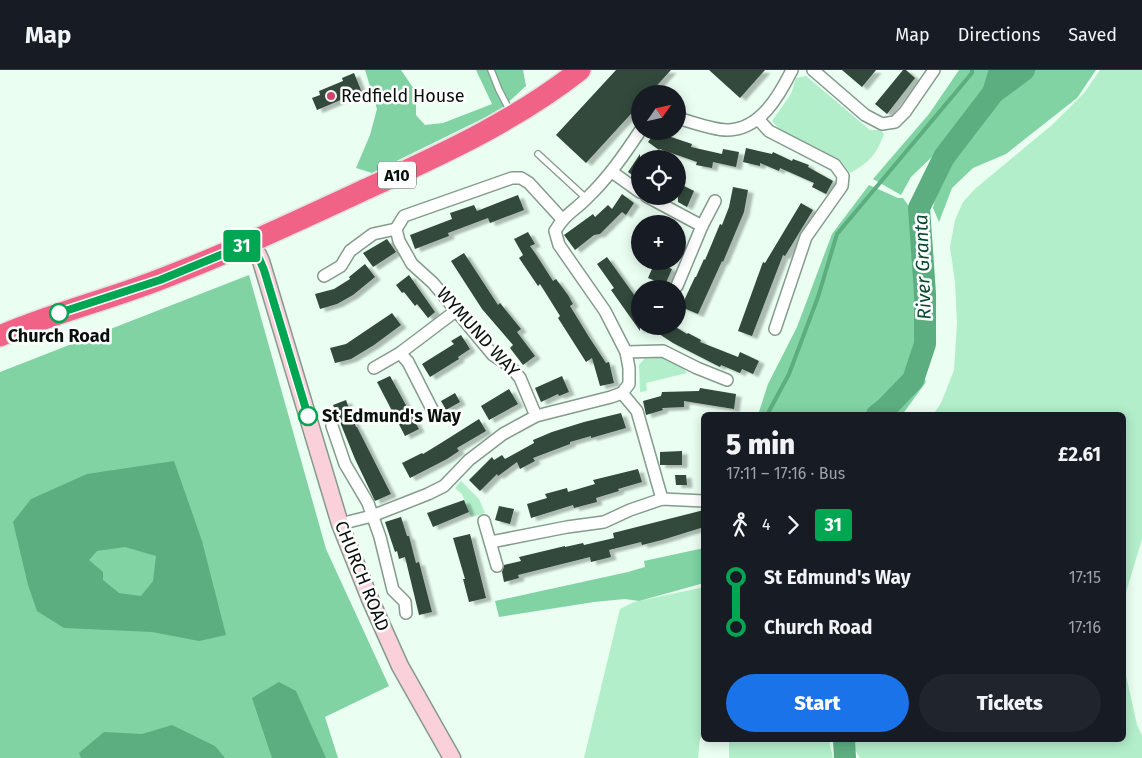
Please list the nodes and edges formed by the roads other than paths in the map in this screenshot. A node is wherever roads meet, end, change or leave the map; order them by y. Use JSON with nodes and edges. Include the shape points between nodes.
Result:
{"nodes":[{"id":1,"x":491,"y":70,"type":"edge"},
{"id":2,"x":580,"y":70,"type":"edge"},
{"id":3,"x":792,"y":70,"type":"edge"},
{"id":4,"x":813,"y":70,"type":"edge"},
{"id":5,"x":934,"y":70,"type":"edge"},
{"id":6,"x":513,"y":117,"type":"junction"},
{"id":7,"x":758,"y":119,"type":"junction"},
{"id":8,"x":686,"y":120,"type":"edge"},
{"id":9,"x":634,"y":140,"type":"edge"},
{"id":10,"x":538,"y":154,"type":"dead end"},
{"id":11,"x":612,"y":172,"type":"junction"},
{"id":12,"x":631,"y":186,"type":"edge"},
{"id":13,"x":587,"y":199,"type":"junction"},
{"id":14,"x":715,"y":202,"type":"dead end"},
{"id":15,"x":663,"y":205,"type":"edge"},
{"id":16,"x":562,"y":219,"type":"junction"},
{"id":17,"x":702,"y":226,"type":"junction"},
{"id":18,"x":396,"y":229,"type":"junction"},
{"id":19,"x":252,"y":242,"type":"junction"},
{"id":20,"x":324,"y":276,"type":"dead end"},
{"id":21,"x":680,"y":280,"type":"edge"},
{"id":22,"x":457,"y":310,"type":"junction"},
{"id":23,"x":775,"y":329,"type":"dead end"},
{"id":24,"x":0,"y":336,"type":"edge"},
{"id":25,"x":626,"y":352,"type":"junction"},
{"id":26,"x":400,"y":353,"type":"junction"},
{"id":27,"x":374,"y":368,"type":"dead end"},
{"id":28,"x":727,"y":380,"type":"dead end"},
{"id":29,"x":622,"y":393,"type":"junction"},
{"id":30,"x":536,"y":416,"type":"junction"},
{"id":31,"x":436,"y":417,"type":"dead end"},
{"id":32,"x":332,"y":426,"type":"dead end"},
{"id":33,"x":662,"y":499,"type":"junction"},
{"id":34,"x":701,"y":501,"type":"edge"},
{"id":35,"x":372,"y":516,"type":"junction"},
{"id":36,"x":484,"y":521,"type":"dead end"},
{"id":37,"x":340,"y":524,"type":"junction"},
{"id":38,"x":490,"y":542,"type":"junction"},
{"id":39,"x":497,"y":566,"type":"dead end"},
{"id":40,"x":406,"y":613,"type":"dead end"},
{"id":41,"x":452,"y":758,"type":"edge"}],
"edges":[{"from":1,"to":6,"type":"lane"},
{"from":2,"to":6,"type":"highway","number":"A10"},
{"from":3,"to":7,"type":"street","via":[[782,89]]},
{"from":4,"to":5,"type":"street","via":[[866,115],[882,124],[895,122],[905,112]]},
{"from":6,"to":19,"type":"highway","number":"A10"},
{"from":7,"to":8,"type":"street","via":[[727,130]]},
{"from":7,"to":23,"type":"street","via":[[769,131],[835,165],[843,176],[842,186],[806,237]]},
{"from":9,"to":11,"type":"street"},
{"from":10,"to":13,"type":"lane"},
{"from":11,"to":12,"type":"street"},
{"from":11,"to":13,"type":"street"},
{"from":13,"to":16,"type":"street"},
{"from":14,"to":17,"type":"street"},
{"from":15,"to":17,"type":"street"},
{"from":16,"to":18,"type":"street","via":[[529,182],[512,178],[404,216]]},
{"from":16,"to":25,"type":"street","via":[[555,231],[559,245],[604,312]]},
{"from":17,"to":21,"type":"street"},
{"from":18,"to":20,"type":"street","via":[[373,234],[350,251],[341,266]]},
{"from":18,"to":22,"type":"street","name":"WYMUND WAY","via":[[412,264]]},
{"from":19,"to":24,"type":"highway","number":"A10","via":[[160,280],[43,318]]},
{"from":19,"to":37,"type":"street","name":"CHURCH ROAD","via":[[264,270]]},
{"from":22,"to":26,"type":"street"},
{"from":22,"to":30,"type":"street","name":"WYMUND WAY","via":[[493,355],[511,367],[520,378]]},
{"from":25,"to":28,"type":"street","via":[[663,351]]},
{"from":25,"to":29,"type":"street","via":[[629,384]]},
{"from":26,"to":27,"type":"street"},
{"from":26,"to":31,"type":"street","via":[[408,362]]},
{"from":29,"to":30,"type":"street"},
{"from":29,"to":33,"type":"street","via":[[637,411]]},
{"from":30,"to":35,"type":"street","via":[[503,434],[469,460],[444,486]]},
{"from":32,"to":35,"type":"street","via":[[345,464],[368,502]]},
{"from":33,"to":34,"type":"street"},
{"from":33,"to":38,"type":"street","via":[[604,522]]},
{"from":35,"to":37,"type":"street"},
{"from":35,"to":40,"type":"street","via":[[393,590],[404,602]]},
{"from":36,"to":38,"type":"street"},
{"from":37,"to":41,"type":"street","name":"CHURCH ROAD","via":[[400,666]]},
{"from":38,"to":39,"type":"street"}]}
